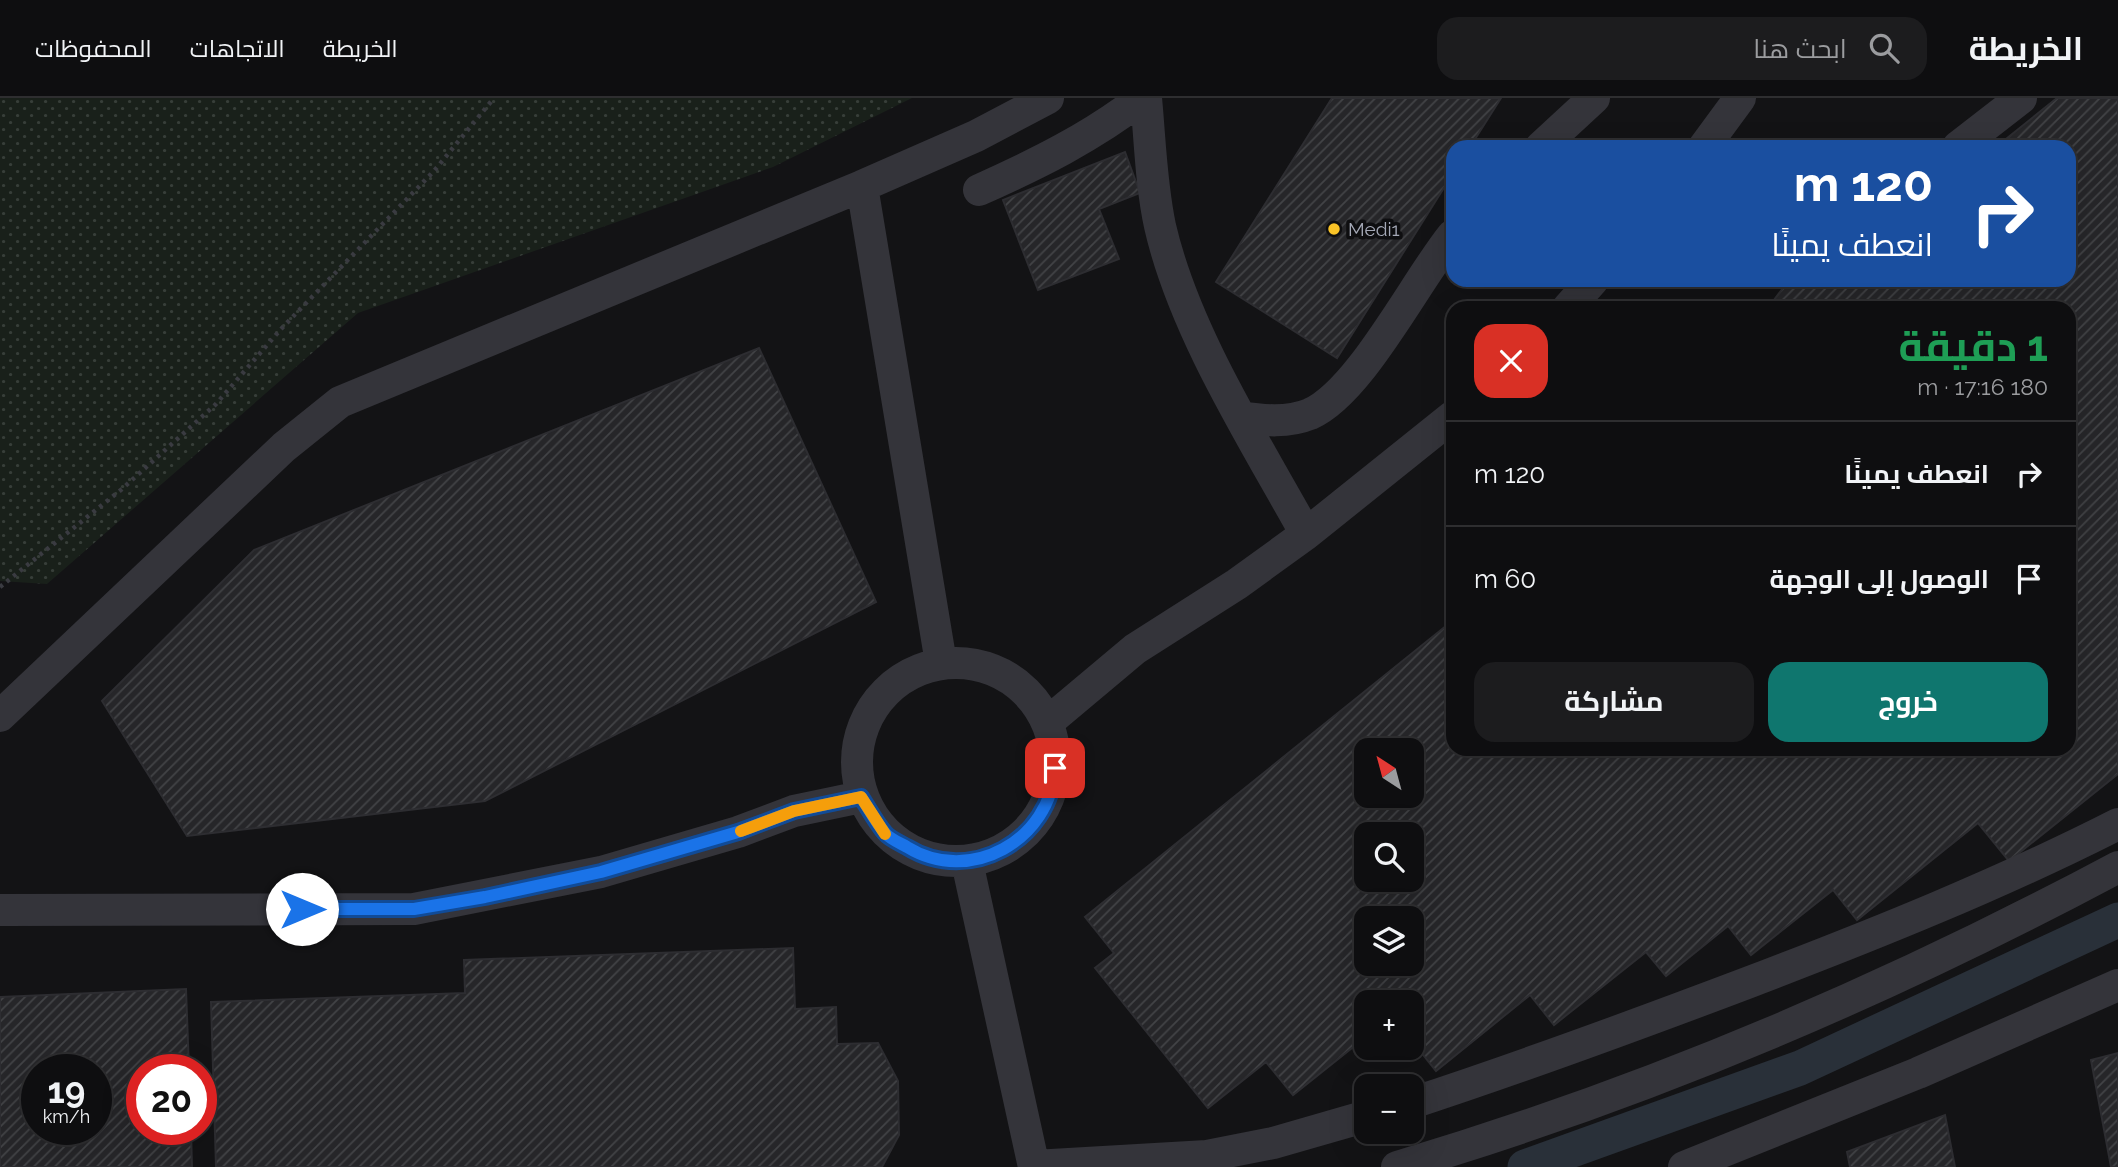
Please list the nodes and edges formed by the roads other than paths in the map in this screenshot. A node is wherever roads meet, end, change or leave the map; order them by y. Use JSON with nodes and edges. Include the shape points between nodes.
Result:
{"nodes":[{"id":1,"x":1048,"y":98,"type":"edge"},
{"id":2,"x":1144,"y":98,"type":"edge"},
{"id":3,"x":1594,"y":98,"type":"edge"},
{"id":4,"x":1740,"y":98,"type":"edge"},
{"id":5,"x":2021,"y":98,"type":"edge"},
{"id":6,"x":1549,"y":140,"type":"edge"},
{"id":7,"x":1709,"y":140,"type":"edge"},
{"id":8,"x":1967,"y":140,"type":"edge"},
{"id":9,"x":862,"y":186,"type":"junction"},
{"id":10,"x":979,"y":190,"type":"dead end"},
{"id":11,"x":1446,"y":244,"type":"edge"},
{"id":12,"x":1587,"y":287,"type":"edge"},
{"id":13,"x":1574,"y":301,"type":"edge"},
{"id":14,"x":1241,"y":417,"type":"junction"},
{"id":15,"x":1446,"y":422,"type":"edge"},
{"id":16,"x":1306,"y":534,"type":"junction"},
{"id":17,"x":941,"y":663,"type":"junction"},
{"id":18,"x":0,"y":716,"type":"edge"},
{"id":19,"x":1048,"y":722,"type":"junction"},
{"id":20,"x":861,"y":797,"type":"junction"},
{"id":21,"x":2118,"y":824,"type":"edge"},
{"id":22,"x":967,"y":862,"type":"junction"},
{"id":23,"x":2118,"y":867,"type":"edge"},
{"id":24,"x":0,"y":910,"type":"edge"},
{"id":25,"x":2118,"y":985,"type":"edge"},
{"id":26,"x":1424,"y":1099,"type":"edge"},
{"id":27,"x":1354,"y":1120,"type":"edge"},
{"id":28,"x":1034,"y":1167,"type":"edge"},
{"id":29,"x":1397,"y":1167,"type":"edge"},
{"id":30,"x":1684,"y":1167,"type":"edge"}],
"edges":[{"from":1,"to":9,"type":"street","via":[[976,136]]},
{"from":2,"to":10,"type":"street","via":[[1061,151]]},
{"from":2,"to":14,"type":"street","via":[[1160,226],[1178,282]]},
{"from":3,"to":6,"type":"street"},
{"from":4,"to":7,"type":"street"},
{"from":5,"to":8,"type":"street"},
{"from":9,"to":17,"type":"street"},
{"from":9,"to":18,"type":"street","via":[[340,402],[284,447]]},
{"from":11,"to":14,"type":"street","via":[[1341,392],[1309,414],[1271,421]]},
{"from":12,"to":13,"type":"street"},
{"from":14,"to":16,"type":"street"},
{"from":15,"to":16,"type":"street"},
{"from":16,"to":19,"type":"street","via":[[1135,649]]},
{"from":17,"to":19,"type":"street","via":[[974,664],[1005,674],[1030,695]]},
{"from":17,"to":20,"type":"street","via":[[907,675],[880,697],[862,727],[855,762]]},
{"from":19,"to":22,"type":"street","via":[[1056,752],[1054,783],[1043,813],[1023,836],[997,854]]},
{"from":20,"to":22,"type":"street","via":[[886,834],[923,857]]},
{"from":20,"to":24,"type":"street","via":[[794,811],[601,872],[414,909]]},
{"from":21,"to":26,"type":"street","via":[[1864,939],[1554,1056]]},
{"from":22,"to":28,"type":"street"},
{"from":23,"to":29,"type":"street","via":[[1818,1013],[1638,1089]]},
{"from":25,"to":30,"type":"street","via":[[1918,1073]]},
{"from":27,"to":28,"type":"street","via":[[1208,1156]]}]}
